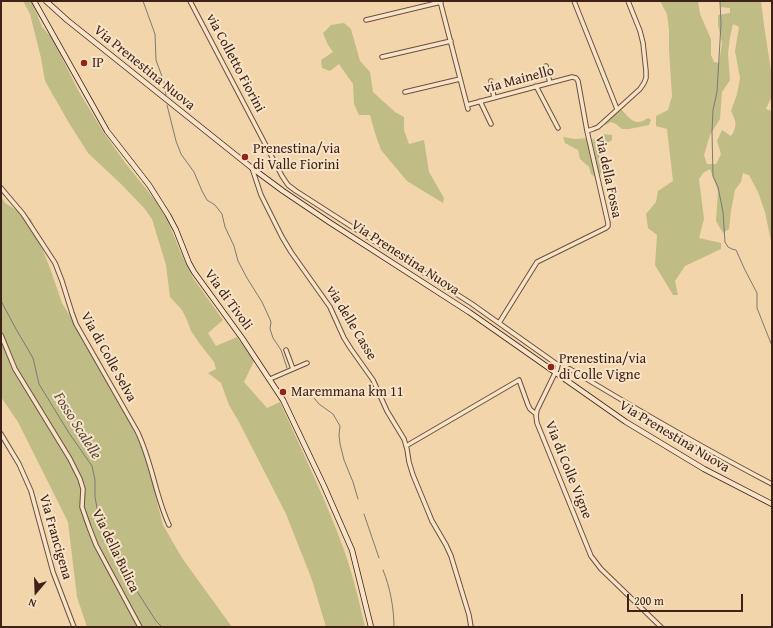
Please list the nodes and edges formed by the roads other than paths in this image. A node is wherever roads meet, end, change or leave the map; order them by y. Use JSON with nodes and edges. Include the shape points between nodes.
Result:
{"nodes":[{"id":1,"x":34,"y":1,"type":"edge"},
{"id":2,"x":46,"y":1,"type":"edge"},
{"id":3,"x":190,"y":1,"type":"edge"},
{"id":4,"x":440,"y":1,"type":"edge"},
{"id":5,"x":574,"y":1,"type":"edge"},
{"id":6,"x":628,"y":1,"type":"edge"},
{"id":7,"x":366,"y":20,"type":"dead end"},
{"id":8,"x":451,"y":41,"type":"junction"},
{"id":9,"x":382,"y":57,"type":"dead end"},
{"id":10,"x":546,"y":66,"type":"dead end"},
{"id":11,"x":576,"y":78,"type":"joint"},
{"id":12,"x":460,"y":79,"type":"junction"},
{"id":13,"x":491,"y":81,"type":"dead end"},
{"id":14,"x":550,"y":83,"type":"junction"},
{"id":15,"x":536,"y":86,"type":"junction"},
{"id":16,"x":405,"y":92,"type":"dead end"},
{"id":17,"x":494,"y":98,"type":"junction"},
{"id":18,"x":480,"y":101,"type":"junction"},
{"id":19,"x":467,"y":105,"type":"junction"},
{"id":20,"x":468,"y":109,"type":"dead end"},
{"id":21,"x":617,"y":110,"type":"junction"},
{"id":22,"x":491,"y":124,"type":"dead end"},
{"id":23,"x":558,"y":128,"type":"dead end"},
{"id":24,"x":588,"y":131,"type":"junction"},
{"id":25,"x":252,"y":168,"type":"junction"},
{"id":26,"x":1,"y":188,"type":"edge"},
{"id":27,"x":500,"y":323,"type":"junction"},
{"id":28,"x":1,"y":335,"type":"edge"},
{"id":29,"x":286,"y":350,"type":"dead end"},
{"id":30,"x":307,"y":363,"type":"dead end"},
{"id":31,"x":293,"y":369,"type":"junction"},
{"id":32,"x":570,"y":369,"type":"dead end"},
{"id":33,"x":555,"y":373,"type":"junction"},
{"id":34,"x":270,"y":378,"type":"junction"},
{"id":35,"x":536,"y":414,"type":"junction"},
{"id":36,"x":1,"y":434,"type":"edge"},
{"id":37,"x":406,"y":446,"type":"junction"},
{"id":38,"x":772,"y":484,"type":"edge"},
{"id":39,"x":772,"y":504,"type":"edge"},
{"id":40,"x":169,"y":525,"type":"dead end"},
{"id":41,"x":74,"y":627,"type":"edge"},
{"id":42,"x":140,"y":627,"type":"edge"},
{"id":43,"x":371,"y":627,"type":"edge"},
{"id":44,"x":471,"y":627,"type":"edge"},
{"id":45,"x":661,"y":627,"type":"edge"}],
"edges":[{"from":1,"to":34,"type":"main road","name":"Via di Tivoli","via":[[103,125],[167,212],[194,272]]},
{"from":2,"to":25,"type":"main road","name":"Via Prenestina Nuova"},
{"from":3,"to":27,"type":"street","name":"via Colletto Fiorini","via":[[286,182]]},
{"from":4,"to":7,"type":"street"},
{"from":4,"to":8,"type":"street","name":"via Mainello"},
{"from":5,"to":21,"type":"street"},
{"from":6,"to":21,"type":"street","via":[[643,43],[646,78],[640,89]]},
{"from":8,"to":9,"type":"street"},
{"from":8,"to":12,"type":"street","name":"via Mainello"},
{"from":10,"to":14,"type":"street"},
{"from":11,"to":14,"type":"street","name":"via Mainello"},
{"from":11,"to":24,"type":"street","name":"via della Fossa"},
{"from":12,"to":16,"type":"street"},
{"from":12,"to":19,"type":"street","name":"via Mainello"},
{"from":13,"to":17,"type":"street"},
{"from":14,"to":15,"type":"street","name":"via Mainello"},
{"from":15,"to":17,"type":"street","name":"via Mainello"},
{"from":15,"to":23,"type":"street"},
{"from":17,"to":18,"type":"street","name":"via Mainello"},
{"from":18,"to":19,"type":"street","name":"via Mainello"},
{"from":18,"to":22,"type":"street"},
{"from":19,"to":20,"type":"street","name":"via Mainello"},
{"from":21,"to":24,"type":"street","via":[[598,127]]},
{"from":24,"to":27,"type":"street","name":"via della Fossa","via":[[608,226],[537,262]]},
{"from":25,"to":33,"type":"main road","name":"Via Prenestina Nuova","via":[[323,218],[469,312]]},
{"from":25,"to":37,"type":"street","name":"via delle Casse","via":[[261,195],[282,237],[331,309],[342,335],[373,380]]},
{"from":26,"to":40,"type":"street","name":"Via di Colle Selva","via":[[23,214],[55,263],[76,324],[143,445]]},
{"from":27,"to":33,"type":"street","via":[[557,364]]},
{"from":28,"to":42,"type":"street","name":"Via della Bulica","via":[[17,373],[67,453],[80,479],[83,489],[82,509],[96,545]]},
{"from":29,"to":31,"type":"street"},
{"from":30,"to":31,"type":"street"},
{"from":31,"to":34,"type":"street"},
{"from":32,"to":38,"type":"street"},
{"from":33,"to":35,"type":"street","name":"Via di Colle Vigne"},
{"from":33,"to":39,"type":"main road","name":"Via Prenestina Nuova","via":[[690,461]]},
{"from":34,"to":43,"type":"main road","name":"Via di Tivoli","via":[[324,486],[352,550]]},
{"from":35,"to":37,"type":"street","via":[[530,409],[518,380]]},
{"from":35,"to":45,"type":"street","name":"Via di Colle Vigne","via":[[537,423],[590,554]]},
{"from":36,"to":41,"type":"street","name":"Via Francigena","via":[[19,464],[29,488],[53,572]]},
{"from":37,"to":44,"type":"street","name":"via delle Casse","via":[[416,482],[432,521],[451,556]]}]}
